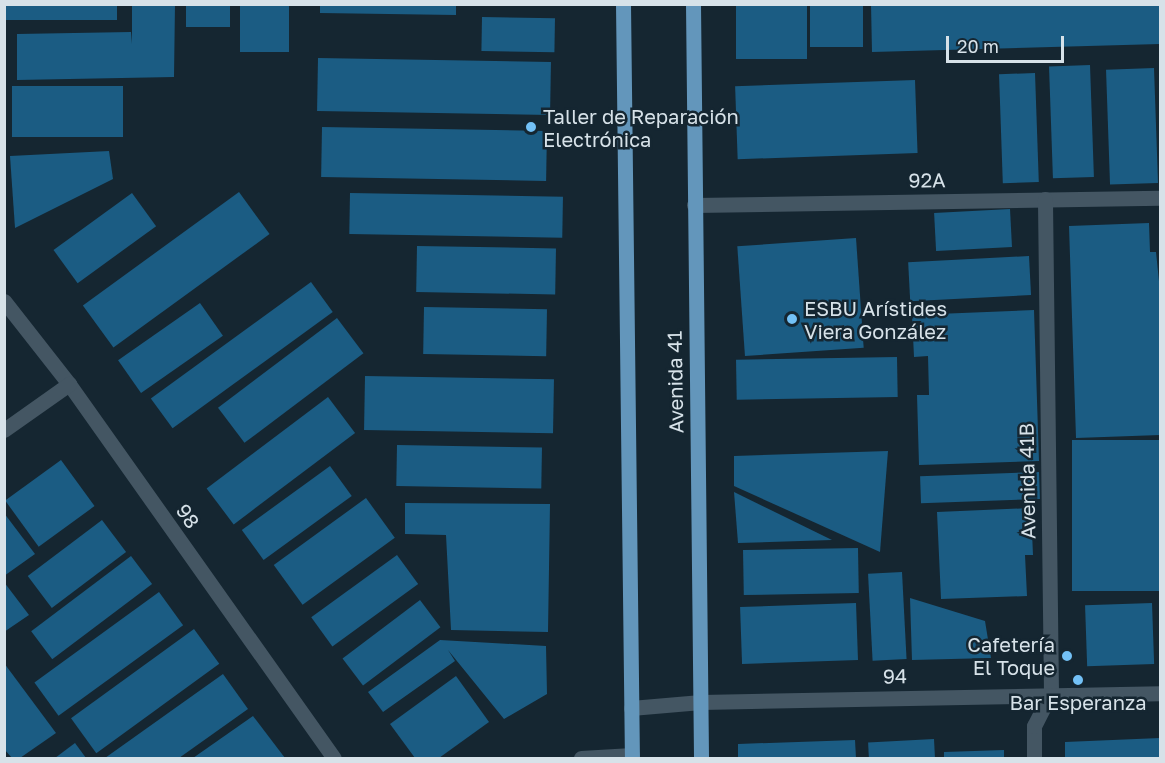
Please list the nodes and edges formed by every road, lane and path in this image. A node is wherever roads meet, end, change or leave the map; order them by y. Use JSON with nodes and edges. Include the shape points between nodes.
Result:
{"nodes":[{"id":1,"x":623,"y":4,"type":"edge"},
{"id":2,"x":693,"y":4,"type":"edge"},
{"id":3,"x":1161,"y":198,"type":"edge"},
{"id":4,"x":1044,"y":199,"type":"junction"},
{"id":5,"x":694,"y":205,"type":"junction"},
{"id":6,"x":4,"y":302,"type":"edge"},
{"id":7,"x":69,"y":384,"type":"junction"},
{"id":8,"x":4,"y":430,"type":"edge"},
{"id":9,"x":1052,"y":693,"type":"junction"},
{"id":10,"x":1161,"y":693,"type":"edge"},
{"id":11,"x":701,"y":702,"type":"junction"},
{"id":12,"x":631,"y":708,"type":"junction"},
{"id":13,"x":632,"y":757,"type":"edge"},
{"id":14,"x":334,"y":759,"type":"edge"},
{"id":15,"x":581,"y":759,"type":"edge"},
{"id":16,"x":701,"y":759,"type":"edge"},
{"id":17,"x":1034,"y":759,"type":"edge"}],
"edges":[{"from":1,"to":12,"type":"main road"},
{"from":2,"to":5,"type":"main road","name":"Avenida 41"},
{"from":3,"to":4,"type":"street","name":"92A"},
{"from":4,"to":5,"type":"street","name":"92A"},
{"from":4,"to":9,"type":"street","name":"Avenida 41B"},
{"from":5,"to":11,"type":"main road","name":"Avenida 41"},
{"from":6,"to":7,"type":"street","name":"98"},
{"from":7,"to":8,"type":"street"},
{"from":7,"to":14,"type":"street","name":"98"},
{"from":9,"to":10,"type":"street","name":"94"},
{"from":9,"to":11,"type":"street","name":"94"},
{"from":9,"to":17,"type":"street","name":"Avenida 41B","via":[[1034,726]]},
{"from":11,"to":12,"type":"street","name":"94"},
{"from":11,"to":16,"type":"main road","name":"Avenida 41"},
{"from":12,"to":13,"type":"main road"},
{"from":13,"to":15,"type":"street"}]}
